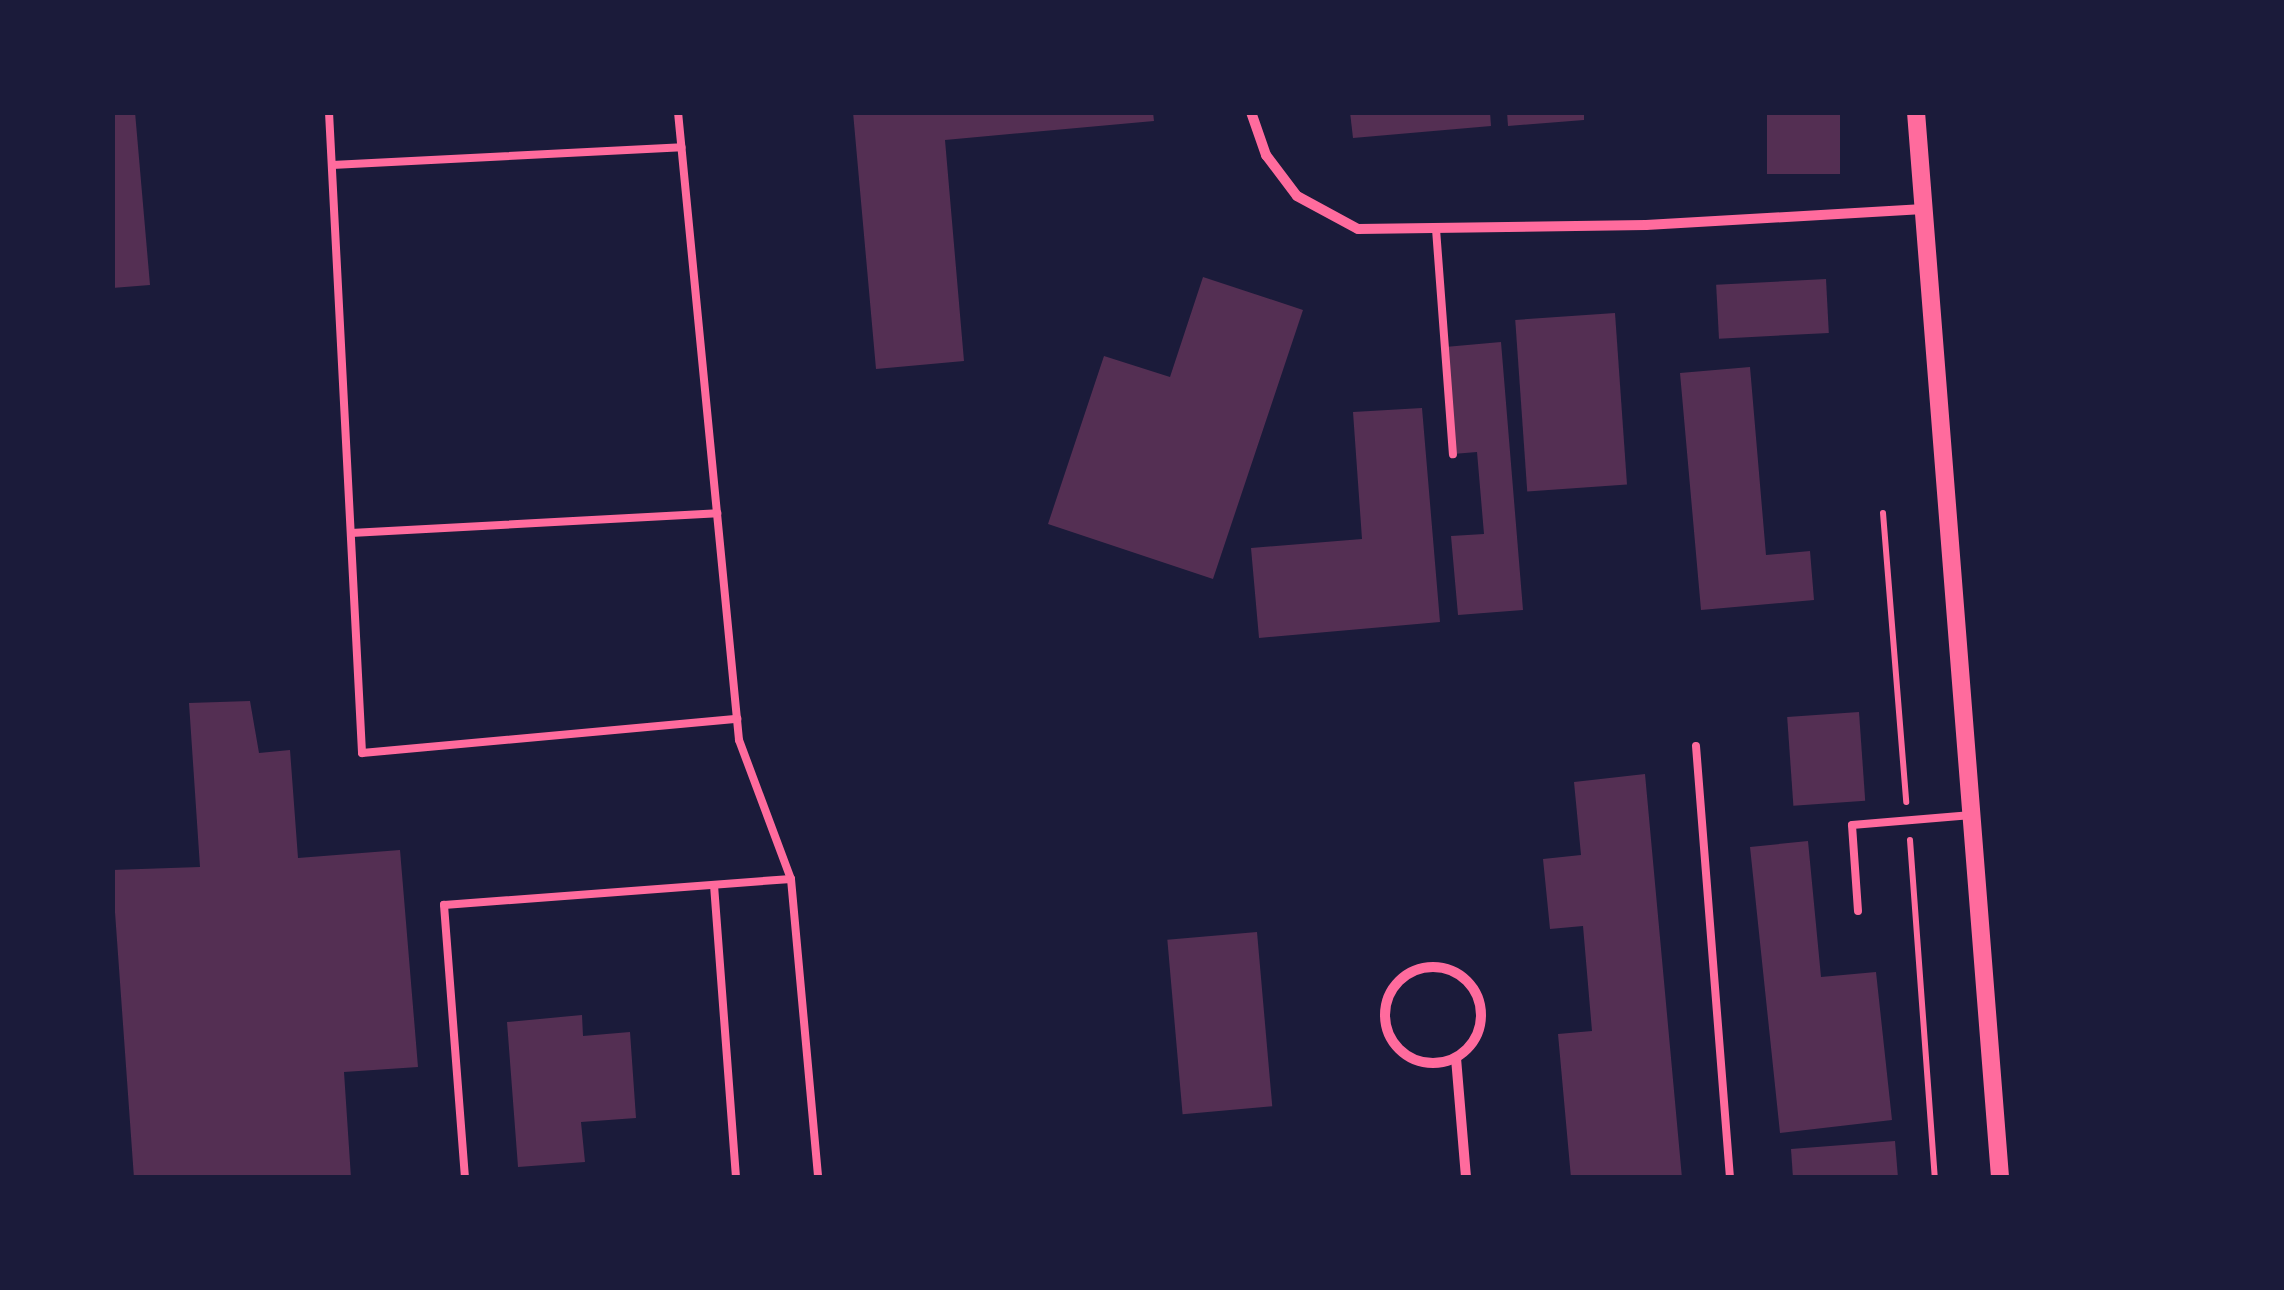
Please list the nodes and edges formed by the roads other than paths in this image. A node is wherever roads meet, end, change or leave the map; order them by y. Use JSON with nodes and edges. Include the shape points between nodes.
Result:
{"nodes":[{"id":1,"x":330,"y":112,"type":"edge"},
{"id":2,"x":678,"y":112,"type":"edge"},
{"id":3,"x":1251,"y":112,"type":"edge"},
{"id":4,"x":1916,"y":112,"type":"edge"},
{"id":5,"x":682,"y":147,"type":"junction"},
{"id":6,"x":332,"y":164,"type":"junction"},
{"id":7,"x":1924,"y":209,"type":"junction"},
{"id":8,"x":1436,"y":229,"type":"junction"},
{"id":9,"x":1454,"y":454,"type":"dead end"},
{"id":10,"x":717,"y":513,"type":"junction"},
{"id":11,"x":351,"y":533,"type":"junction"},
{"id":12,"x":737,"y":719,"type":"junction"},
{"id":13,"x":1696,"y":746,"type":"dead end"},
{"id":14,"x":1972,"y":815,"type":"junction"},
{"id":15,"x":791,"y":879,"type":"junction"},
{"id":16,"x":714,"y":885,"type":"junction"},
{"id":17,"x":1858,"y":911,"type":"dead end"},
{"id":18,"x":1456,"y":1058,"type":"junction"},
{"id":19,"x":465,"y":1178,"type":"edge"},
{"id":20,"x":736,"y":1178,"type":"edge"},
{"id":21,"x":818,"y":1178,"type":"edge"},
{"id":22,"x":1466,"y":1178,"type":"edge"},
{"id":23,"x":1730,"y":1178,"type":"edge"},
{"id":24,"x":2000,"y":1178,"type":"edge"}],
"edges":[{"from":1,"to":6,"type":"lane"},
{"from":2,"to":5,"type":"lane"},
{"from":3,"to":8,"type":"street","via":[[1266,154],[1297,196],[1358,230]]},
{"from":4,"to":7,"type":"street"},
{"from":5,"to":6,"type":"lane"},
{"from":5,"to":10,"type":"lane"},
{"from":6,"to":11,"type":"lane"},
{"from":7,"to":8,"type":"street"},
{"from":7,"to":14,"type":"street"},
{"from":8,"to":9,"type":"lane"},
{"from":10,"to":11,"type":"lane"},
{"from":10,"to":12,"type":"lane"},
{"from":11,"to":12,"type":"lane","via":[[362,752]]},
{"from":12,"to":15,"type":"lane"},
{"from":13,"to":23,"type":"lane"},
{"from":14,"to":17,"type":"lane","via":[[1852,826]]},
{"from":14,"to":24,"type":"street"},
{"from":15,"to":16,"type":"lane"},
{"from":15,"to":21,"type":"lane"},
{"from":16,"to":19,"type":"lane","via":[[444,905]]},
{"from":16,"to":20,"type":"lane"},
{"from":18,"to":18,"type":"street","via":[[1478,1033],[1478,996],[1449,968],[1412,970],[1386,998],[1387,1032],[1417,1061]]},
{"from":18,"to":22,"type":"street"}]}
